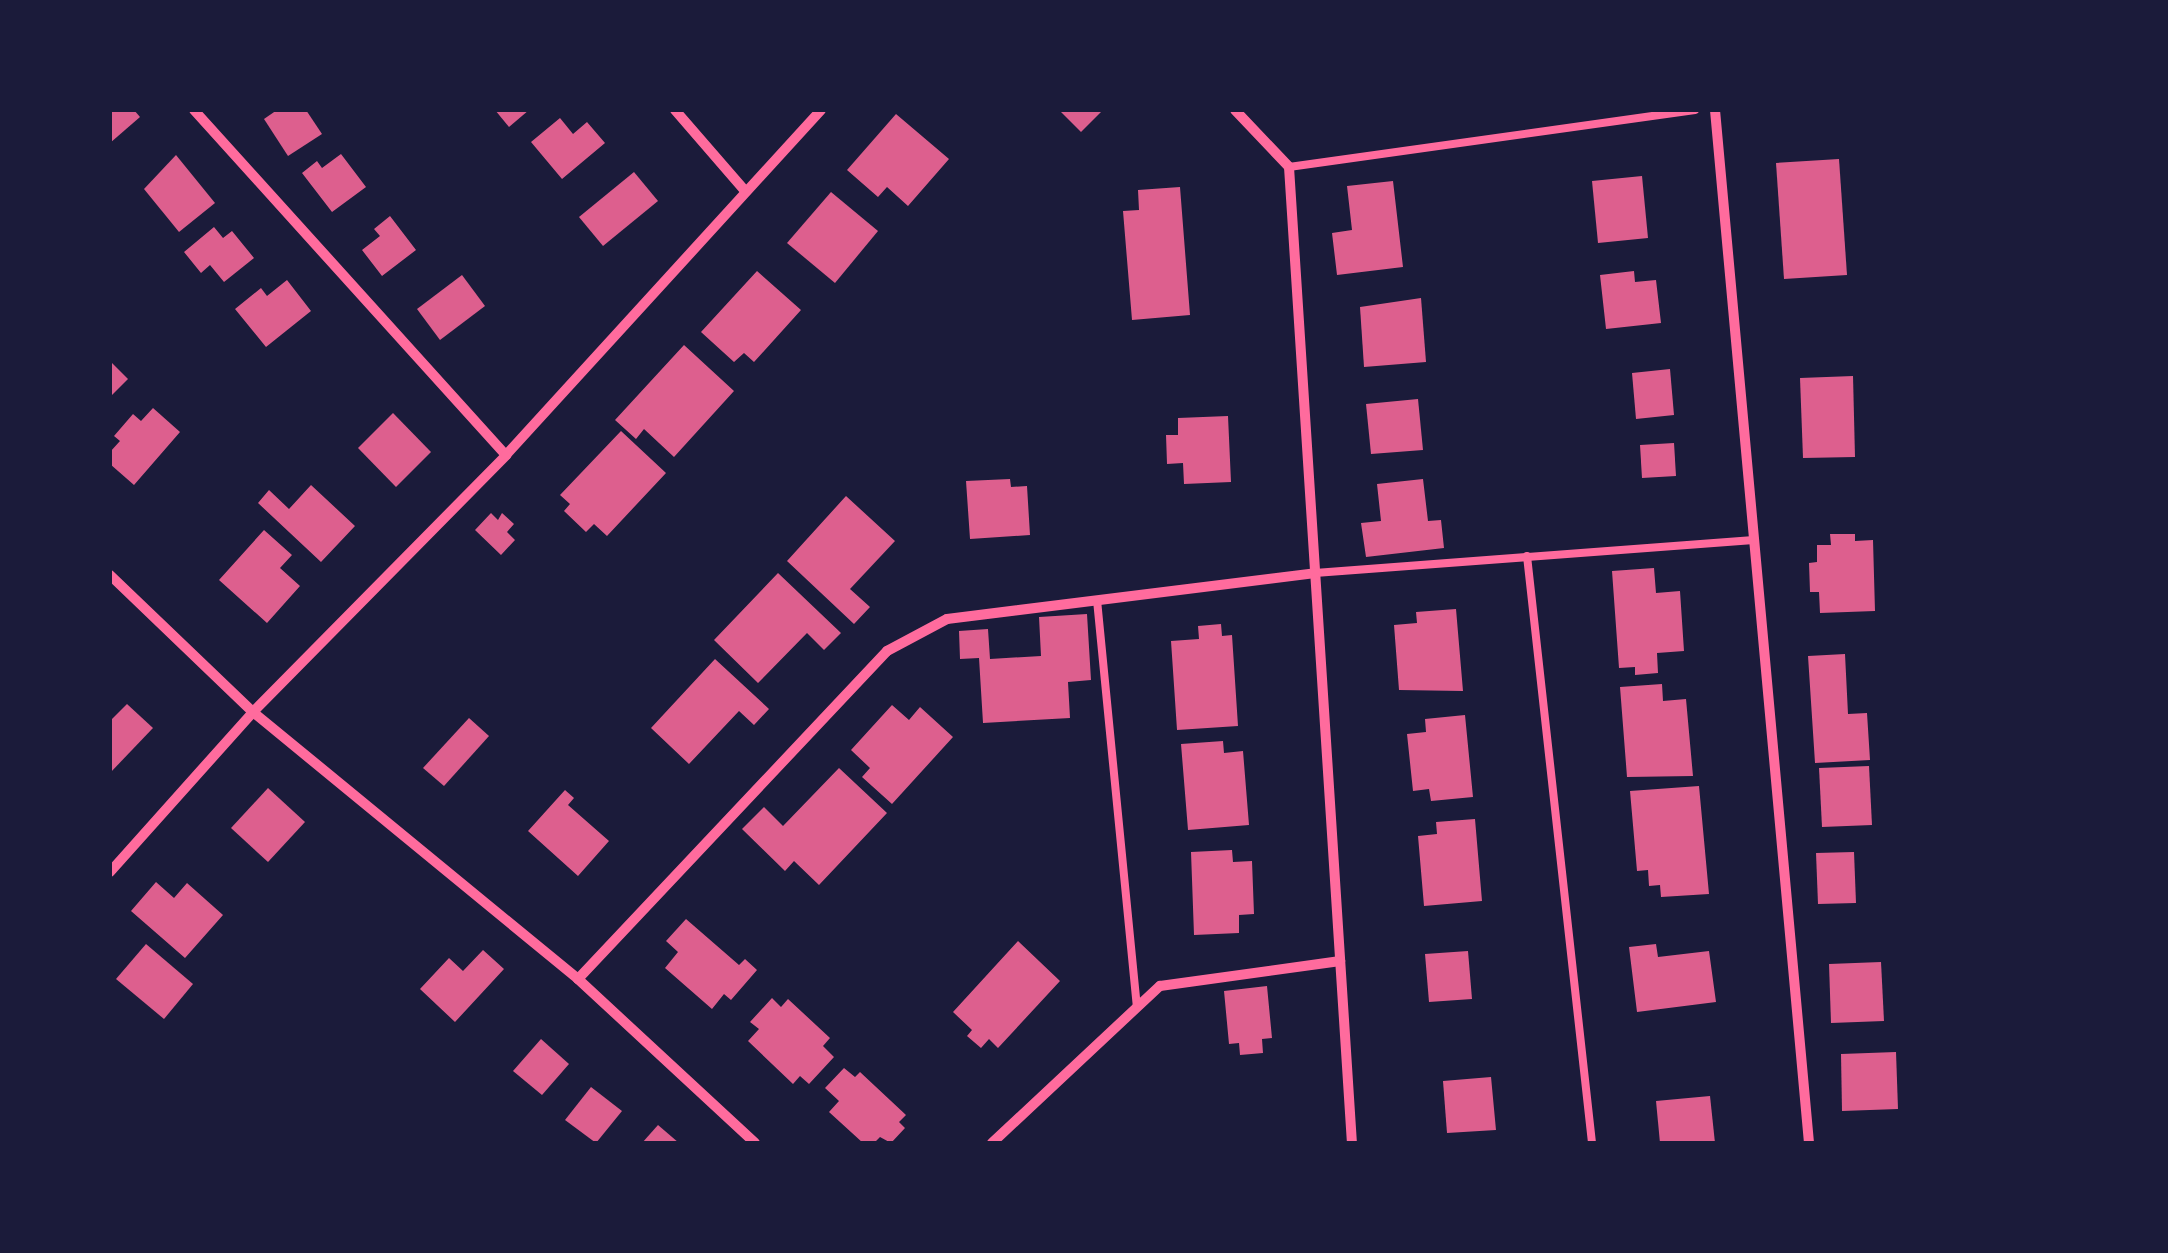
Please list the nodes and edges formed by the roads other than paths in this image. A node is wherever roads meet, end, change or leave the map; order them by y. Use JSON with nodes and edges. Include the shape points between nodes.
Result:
{"nodes":[{"id":1,"x":194,"y":110,"type":"edge"},
{"id":2,"x":675,"y":110,"type":"edge"},
{"id":3,"x":822,"y":110,"type":"edge"},
{"id":4,"x":1234,"y":110,"type":"edge"},
{"id":5,"x":1695,"y":110,"type":"edge"},
{"id":6,"x":1715,"y":110,"type":"edge"},
{"id":7,"x":1288,"y":167,"type":"junction"},
{"id":8,"x":746,"y":192,"type":"junction"},
{"id":9,"x":506,"y":455,"type":"junction"},
{"id":10,"x":1754,"y":540,"type":"junction"},
{"id":11,"x":1526,"y":556,"type":"junction"},
{"id":12,"x":1315,"y":573,"type":"junction"},
{"id":13,"x":110,"y":575,"type":"edge"},
{"id":14,"x":1097,"y":600,"type":"junction"},
{"id":15,"x":253,"y":712,"type":"junction"},
{"id":16,"x":110,"y":872,"type":"edge"},
{"id":17,"x":1340,"y":961,"type":"junction"},
{"id":18,"x":578,"y":979,"type":"junction"},
{"id":19,"x":1138,"y":1006,"type":"junction"},
{"id":20,"x":756,"y":1143,"type":"edge"},
{"id":21,"x":992,"y":1143,"type":"edge"},
{"id":22,"x":1352,"y":1143,"type":"edge"},
{"id":23,"x":1592,"y":1143,"type":"edge"},
{"id":24,"x":1809,"y":1143,"type":"edge"}],
"edges":[{"from":1,"to":9,"type":"street"},
{"from":2,"to":8,"type":"street"},
{"from":3,"to":8,"type":"street"},
{"from":4,"to":7,"type":"street"},
{"from":5,"to":7,"type":"lane"},
{"from":6,"to":10,"type":"street"},
{"from":7,"to":12,"type":"street"},
{"from":8,"to":9,"type":"street"},
{"from":9,"to":15,"type":"street"},
{"from":10,"to":11,"type":"lane"},
{"from":10,"to":24,"type":"street"},
{"from":11,"to":12,"type":"lane"},
{"from":11,"to":23,"type":"lane"},
{"from":12,"to":14,"type":"street"},
{"from":12,"to":17,"type":"street"},
{"from":13,"to":15,"type":"street"},
{"from":14,"to":18,"type":"street","via":[[946,619],[887,651]]},
{"from":14,"to":19,"type":"lane"},
{"from":15,"to":16,"type":"street"},
{"from":15,"to":18,"type":"street"},
{"from":17,"to":19,"type":"street","via":[[1160,986]]},
{"from":17,"to":22,"type":"street"},
{"from":18,"to":20,"type":"street"},
{"from":19,"to":21,"type":"street"}]}
